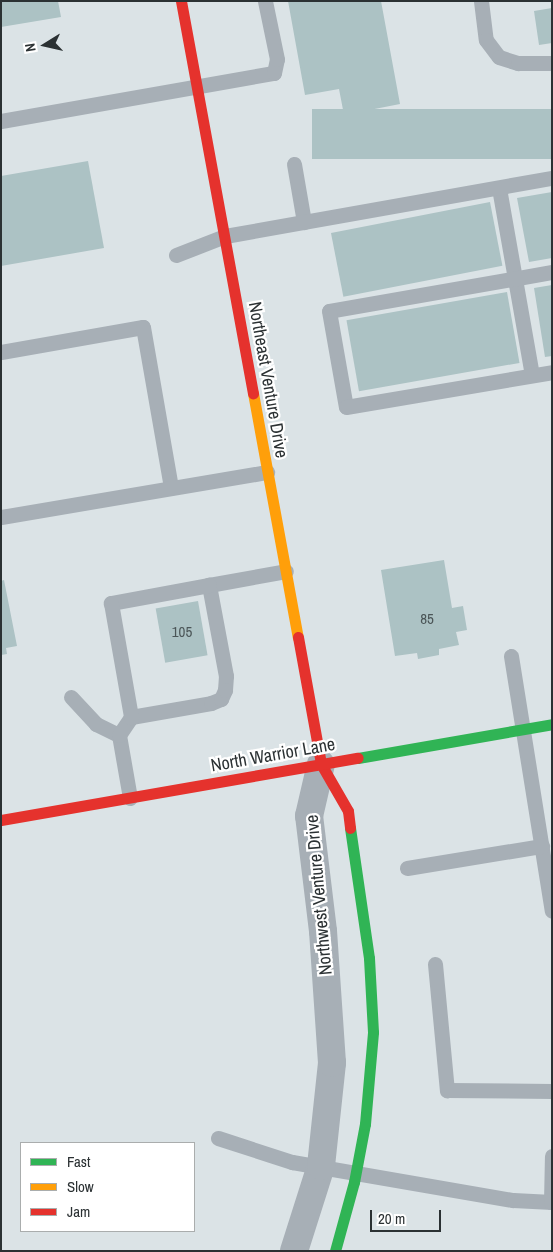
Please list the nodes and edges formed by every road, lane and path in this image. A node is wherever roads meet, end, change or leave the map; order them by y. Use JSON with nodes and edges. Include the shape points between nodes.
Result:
{"nodes":[{"id":1,"x":182,"y":1,"type":"edge"},
{"id":2,"x":265,"y":1,"type":"edge"},
{"id":3,"x":480,"y":1,"type":"edge"},
{"id":4,"x":552,"y":63,"type":"edge"},
{"id":5,"x":197,"y":86,"type":"junction"},
{"id":6,"x":1,"y":121,"type":"edge"},
{"id":7,"x":294,"y":164,"type":"dead end"},
{"id":8,"x":552,"y":178,"type":"edge"},
{"id":9,"x":499,"y":188,"type":"junction"},
{"id":10,"x":304,"y":222,"type":"junction"},
{"id":11,"x":225,"y":236,"type":"junction"},
{"id":12,"x":176,"y":255,"type":"dead end"},
{"id":13,"x":552,"y":272,"type":"edge"},
{"id":14,"x":516,"y":279,"type":"junction"},
{"id":15,"x":1,"y":352,"type":"edge"},
{"id":16,"x":552,"y":372,"type":"edge"},
{"id":17,"x":532,"y":375,"type":"junction"},
{"id":18,"x":267,"y":472,"type":"junction"},
{"id":19,"x":171,"y":488,"type":"junction"},
{"id":20,"x":1,"y":517,"type":"edge"},
{"id":21,"x":286,"y":571,"type":"junction"},
{"id":22,"x":209,"y":585,"type":"junction"},
{"id":23,"x":511,"y":656,"type":"dead end"},
{"id":24,"x":71,"y":697,"type":"dead end"},
{"id":25,"x":131,"y":717,"type":"junction"},
{"id":26,"x":552,"y":724,"type":"edge"},
{"id":27,"x":524,"y":729,"type":"junction"},
{"id":28,"x":119,"y":736,"type":"junction"},
{"id":29,"x":321,"y":764,"type":"junction"},
{"id":30,"x":130,"y":798,"type":"junction"},
{"id":31,"x":1,"y":820,"type":"edge"},
{"id":32,"x":542,"y":846,"type":"junction"},
{"id":33,"x":407,"y":868,"type":"dead end"},
{"id":34,"x":552,"y":910,"type":"edge"},
{"id":35,"x":435,"y":964,"type":"dead end"},
{"id":36,"x":552,"y":1091,"type":"edge"},
{"id":37,"x":218,"y":1138,"type":"dead end"},
{"id":38,"x":552,"y":1156,"type":"edge"},
{"id":39,"x":321,"y":1166,"type":"junction"},
{"id":40,"x":356,"y":1173,"type":"junction"},
{"id":41,"x":551,"y":1202,"type":"edge"},
{"id":42,"x":294,"y":1251,"type":"edge"},
{"id":43,"x":335,"y":1251,"type":"edge"}],
"edges":[{"from":1,"to":5,"type":"street","name":"Northeast Venture Drive"},
{"from":2,"to":5,"type":"lane","via":[[276,60],[274,73]]},
{"from":3,"to":4,"type":"lane","via":[[486,40],[499,57],[518,63]]},
{"from":5,"to":6,"type":"lane"},
{"from":5,"to":11,"type":"street","name":"Northeast Venture Drive"},
{"from":7,"to":10,"type":"lane"},
{"from":8,"to":9,"type":"lane"},
{"from":9,"to":10,"type":"lane"},
{"from":9,"to":14,"type":"lane"},
{"from":10,"to":11,"type":"lane"},
{"from":11,"to":12,"type":"lane"},
{"from":11,"to":18,"type":"street","name":"Northeast Venture Drive"},
{"from":13,"to":14,"type":"lane"},
{"from":14,"to":17,"type":"lane"},
{"from":14,"to":17,"type":"lane","via":[[329,311],[346,408]]},
{"from":15,"to":19,"type":"lane","via":[[143,327]]},
{"from":16,"to":17,"type":"lane"},
{"from":18,"to":19,"type":"lane"},
{"from":18,"to":21,"type":"street","name":"Northeast Venture Drive"},
{"from":19,"to":20,"type":"lane"},
{"from":21,"to":22,"type":"lane"},
{"from":21,"to":29,"type":"street","name":"Northeast Venture Drive"},
{"from":22,"to":25,"type":"lane","via":[[226,676],[221,699]]},
{"from":22,"to":25,"type":"lane","via":[[111,602]]},
{"from":23,"to":27,"type":"lane"},
{"from":24,"to":28,"type":"lane","via":[[96,724]]},
{"from":25,"to":28,"type":"lane"},
{"from":26,"to":27,"type":"street","name":"North Warrior Lane"},
{"from":27,"to":29,"type":"street","name":"North Warrior Lane"},
{"from":27,"to":32,"type":"lane"},
{"from":28,"to":30,"type":"lane"},
{"from":29,"to":30,"type":"street","name":"North Warrior Lane"},
{"from":29,"to":39,"type":"street","name":"Northwest Venture Drive","via":[[309,816],[323,930],[332,1063]]},
{"from":29,"to":40,"type":"street","name":"Northwest Venture Drive","via":[[348,811],[369,958],[372,1032],[365,1124]]},
{"from":30,"to":31,"type":"street","name":"North Warrior Lane"},
{"from":32,"to":33,"type":"lane"},
{"from":32,"to":34,"type":"lane"},
{"from":35,"to":36,"type":"lane","via":[[446,1090]]},
{"from":37,"to":39,"type":"lane","via":[[292,1162]]},
{"from":38,"to":41,"type":"lane"},
{"from":39,"to":40,"type":"lane"},
{"from":39,"to":42,"type":"street","name":"Northwest Venture Drive"},
{"from":40,"to":41,"type":"lane","via":[[513,1200]]},
{"from":40,"to":43,"type":"street","name":"Northwest Venture Drive"}]}
